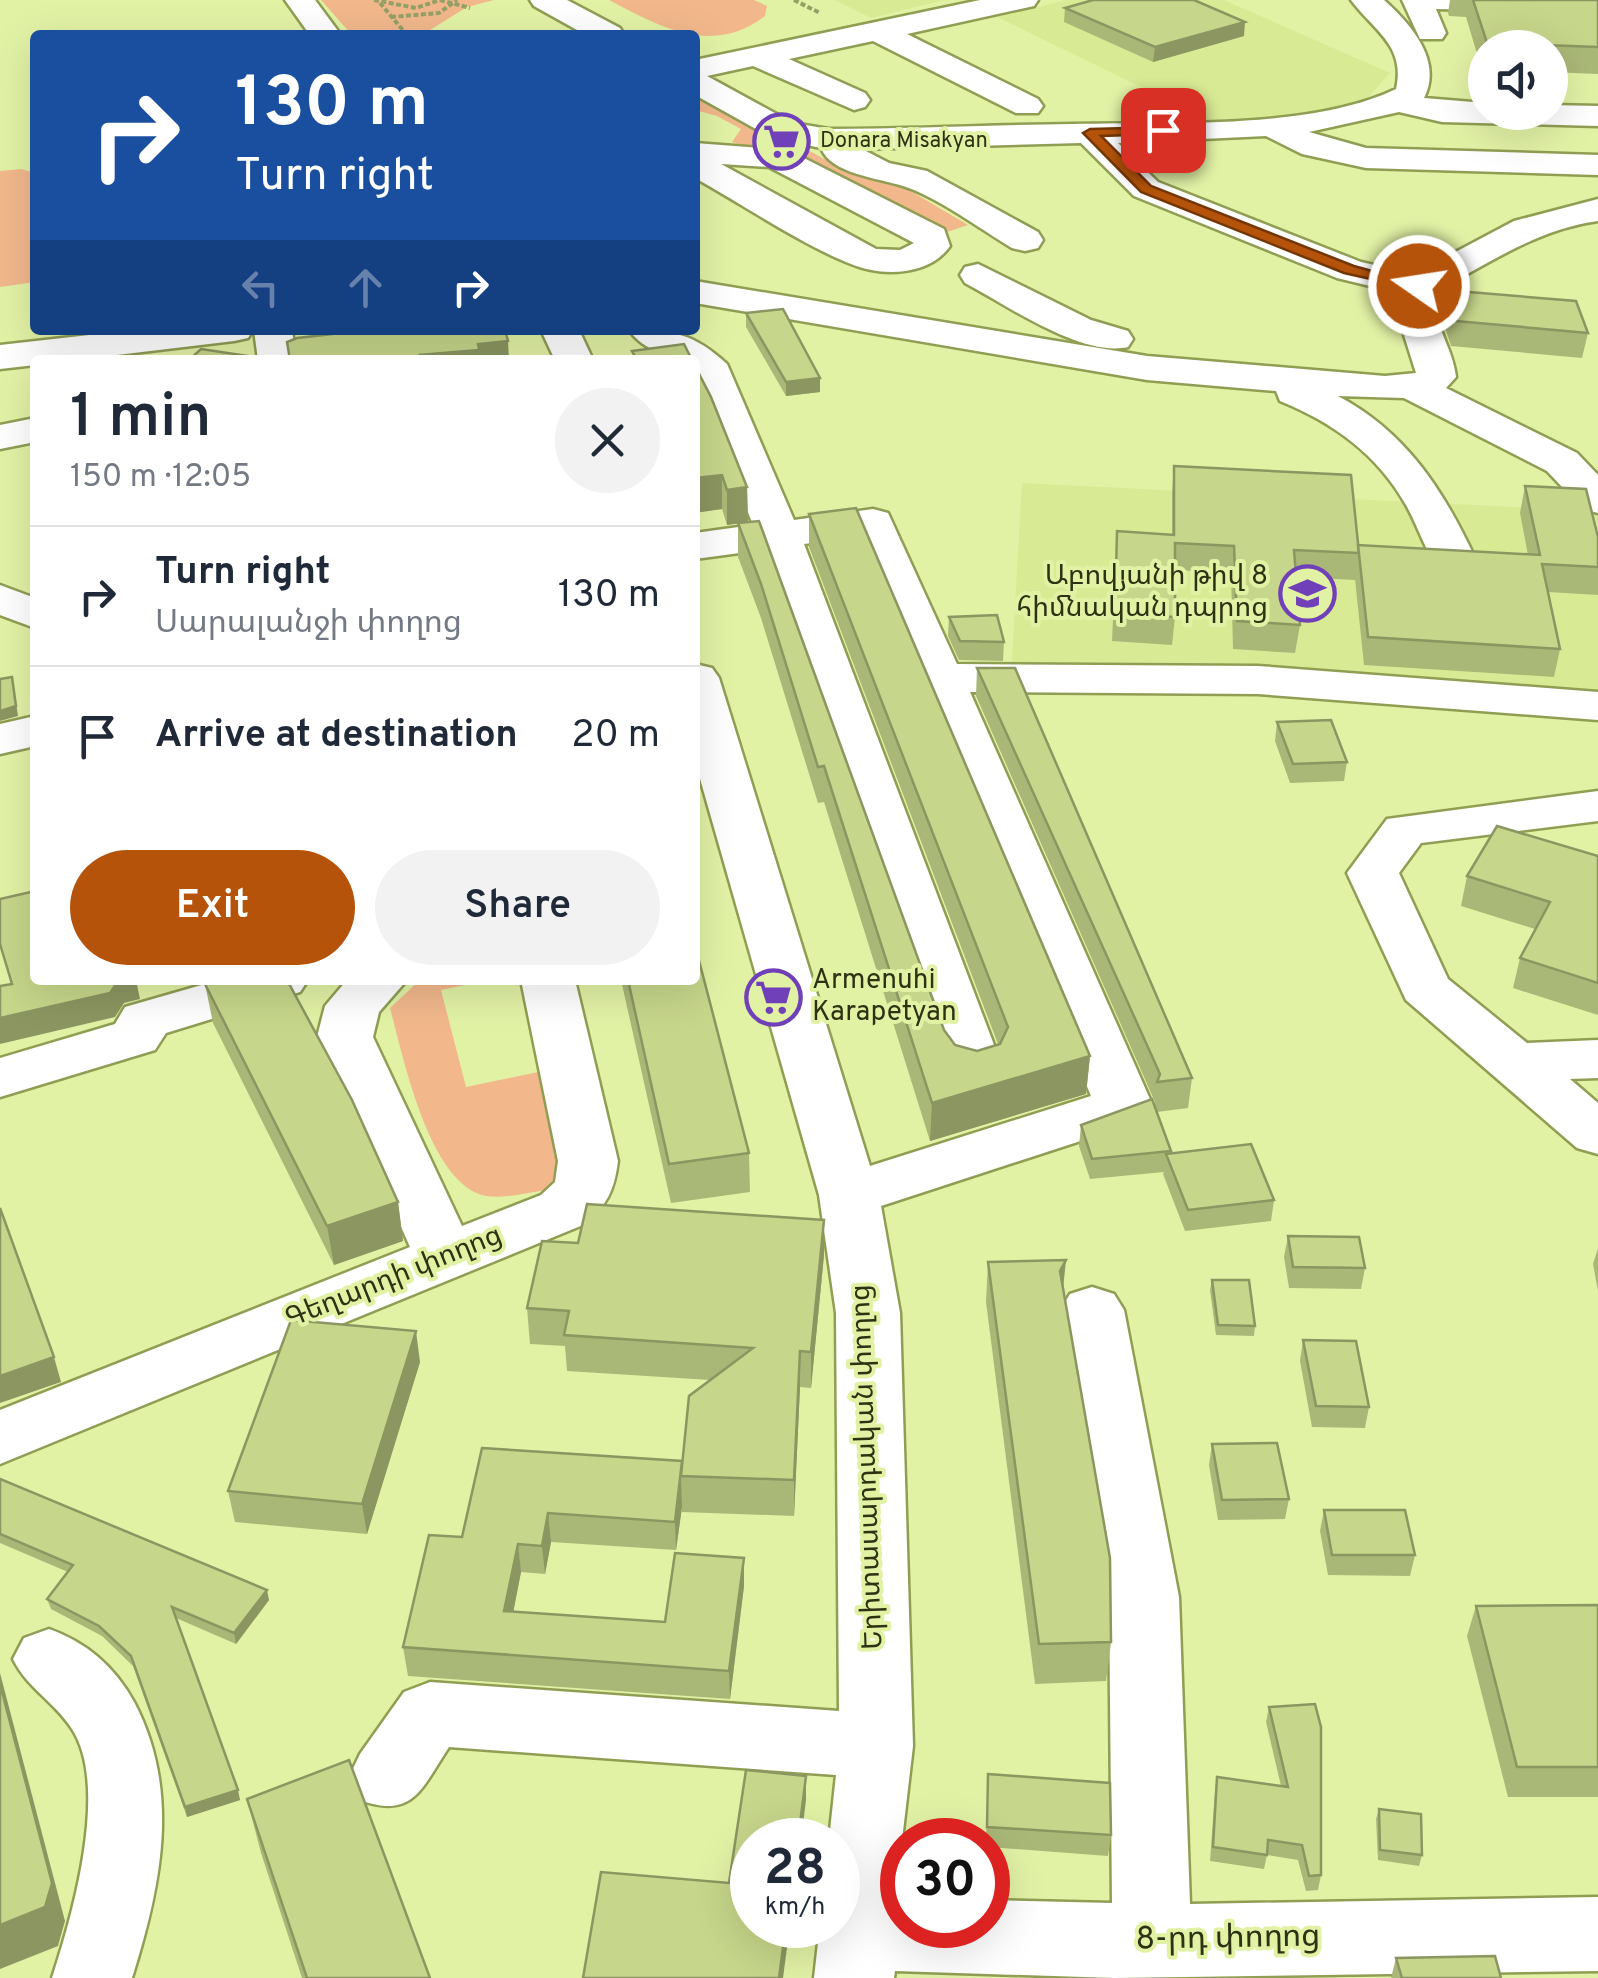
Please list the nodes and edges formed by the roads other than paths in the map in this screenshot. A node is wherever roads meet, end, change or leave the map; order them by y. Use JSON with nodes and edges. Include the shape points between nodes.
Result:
{"nodes":[{"id":1,"x":300,"y":0,"type":"edge"},
{"id":2,"x":1024,"y":0,"type":"edge"},
{"id":3,"x":1366,"y":0,"type":"edge"},
{"id":4,"x":1598,"y":4,"type":"edge"},
{"id":5,"x":556,"y":17,"type":"edge"},
{"id":6,"x":322,"y":30,"type":"edge"},
{"id":7,"x":594,"y":30,"type":"edge"},
{"id":8,"x":878,"y":31,"type":"junction"},
{"id":9,"x":1416,"y":33,"type":"junction"},
{"id":10,"x":1468,"y":34,"type":"dead end"},
{"id":11,"x":757,"y":56,"type":"junction"},
{"id":12,"x":700,"y":68,"type":"edge"},
{"id":13,"x":1451,"y":78,"type":"dead end"},
{"id":14,"x":700,"y":85,"type":"edge"},
{"id":15,"x":1408,"y":90,"type":"junction"},
{"id":16,"x":854,"y":100,"type":"dead end"},
{"id":17,"x":1027,"y":106,"type":"dead end"},
{"id":18,"x":1598,"y":116,"type":"edge"},
{"id":19,"x":1273,"y":126,"type":"junction"},
{"id":20,"x":1090,"y":133,"type":"junction"},
{"id":21,"x":816,"y":138,"type":"junction"},
{"id":22,"x":700,"y":153,"type":"edge"},
{"id":23,"x":1598,"y":164,"type":"edge"},
{"id":24,"x":700,"y":167,"type":"edge"},
{"id":25,"x":1598,"y":210,"type":"edge"},
{"id":26,"x":1025,"y":240,"type":"dead end"},
{"id":27,"x":978,"y":275,"type":"dead end"},
{"id":28,"x":1419,"y":286,"type":"junction"},
{"id":29,"x":700,"y":293,"type":"edge"},
{"id":30,"x":30,"y":333,"type":"edge"},
{"id":31,"x":191,"y":335,"type":"edge"},
{"id":32,"x":657,"y":335,"type":"edge"},
{"id":33,"x":0,"y":336,"type":"edge"},
{"id":34,"x":693,"y":355,"type":"edge"},
{"id":35,"x":0,"y":357,"type":"edge"},
{"id":36,"x":700,"y":360,"type":"edge"},
{"id":37,"x":1232,"y":377,"type":"junction"},
{"id":38,"x":1410,"y":386,"type":"junction"},
{"id":39,"x":30,"y":431,"type":"edge"},
{"id":40,"x":0,"y":437,"type":"edge"},
{"id":41,"x":1598,"y":500,"type":"edge"},
{"id":42,"x":778,"y":534,"type":"junction"},
{"id":43,"x":700,"y":545,"type":"edge"},
{"id":44,"x":1454,"y":560,"type":"edge"},
{"id":45,"x":0,"y":598,"type":"edge"},
{"id":46,"x":30,"y":612,"type":"edge"},
{"id":47,"x":941,"y":678,"type":"junction"},
{"id":48,"x":700,"y":695,"type":"edge"},
{"id":49,"x":1598,"y":706,"type":"edge"},
{"id":50,"x":30,"y":732,"type":"edge"},
{"id":51,"x":0,"y":739,"type":"edge"},
{"id":52,"x":1598,"y":806,"type":"edge"},
{"id":53,"x":263,"y":985,"type":"edge"},
{"id":54,"x":319,"y":985,"type":"edge"},
{"id":55,"x":549,"y":985,"type":"edge"},
{"id":56,"x":366,"y":993,"type":"edge"},
{"id":57,"x":1598,"y":1058,"type":"edge"},
{"id":58,"x":1512,"y":1063,"type":"junction"},
{"id":59,"x":974,"y":1066,"type":"edge"},
{"id":60,"x":0,"y":1078,"type":"edge"},
{"id":61,"x":1598,"y":1134,"type":"edge"},
{"id":62,"x":849,"y":1195,"type":"junction"},
{"id":63,"x":446,"y":1257,"type":"junction"},
{"id":64,"x":1092,"y":1310,"type":"dead end"},
{"id":65,"x":0,"y":1438,"type":"edge"},
{"id":66,"x":49,"y":1659,"type":"dead end"},
{"id":67,"x":876,"y":1746,"type":"junction"},
{"id":68,"x":386,"y":1778,"type":"dead end"},
{"id":69,"x":1598,"y":1934,"type":"edge"},
{"id":70,"x":856,"y":1956,"type":"edge"},
{"id":71,"x":1153,"y":1960,"type":"edge"},
{"id":72,"x":92,"y":1978,"type":"edge"}],
"edges":[{"from":1,"to":6,"type":"street"},
{"from":2,"to":8,"type":"street"},
{"from":3,"to":9,"type":"street"},
{"from":4,"to":9,"type":"street","via":[[1417,0]]},
{"from":5,"to":7,"type":"street"},
{"from":8,"to":11,"type":"street"},
{"from":8,"to":17,"type":"street"},
{"from":9,"to":10,"type":"street"},
{"from":9,"to":15,"type":"street"},
{"from":11,"to":12,"type":"street"},
{"from":11,"to":16,"type":"street"},
{"from":13,"to":15,"type":"street"},
{"from":14,"to":21,"type":"street","via":[[777,128]]},
{"from":15,"to":18,"type":"street","via":[[1442,112]]},
{"from":15,"to":19,"type":"street"},
{"from":19,"to":20,"type":"street"},
{"from":19,"to":23,"type":"street","via":[[1314,147],[1366,158]]},
{"from":20,"to":21,"type":"street"},
{"from":20,"to":28,"type":"street","via":[[1146,189],[1350,270]]},
{"from":21,"to":26,"type":"street","via":[[879,171],[915,178]]},
{"from":22,"to":24,"type":"street","via":[[776,157],[931,237],[932,246],[904,260],[864,257]]},
{"from":25,"to":28,"type":"street","via":[[1522,227]]},
{"from":27,"to":37,"type":"street","via":[[1078,328],[1190,357]]},
{"from":28,"to":38,"type":"street","via":[[1414,304],[1436,377]]},
{"from":29,"to":37,"type":"street"},
{"from":30,"to":33,"type":"street"},
{"from":31,"to":35,"type":"street"},
{"from":32,"to":34,"type":"street"},
{"from":36,"to":42,"type":"street","via":[[713,372]]},
{"from":37,"to":38,"type":"street"},
{"from":37,"to":44,"type":"street","via":[[1330,404],[1377,437],[1430,504]]},
{"from":38,"to":41,"type":"street","via":[[1562,462]]},
{"from":39,"to":40,"type":"street"},
{"from":42,"to":43,"type":"street"},
{"from":42,"to":47,"type":"street","via":[[874,522]]},
{"from":42,"to":59,"type":"street"},
{"from":45,"to":46,"type":"street"},
{"from":47,"to":49,"type":"street","via":[[1258,680]]},
{"from":47,"to":62,"type":"street","via":[[1124,1106]]},
{"from":48,"to":62,"type":"street","name":"Երիտասարդական փողոց"},
{"from":50,"to":51,"type":"street"},
{"from":52,"to":58,"type":"street","via":[[1405,830],[1373,874],[1424,988]]},
{"from":53,"to":60,"type":"street","via":[[144,1020],[134,1037]]},
{"from":54,"to":56,"type":"street"},
{"from":55,"to":63,"type":"street","name":"Գեղարդի փողոց","via":[[588,1161],[584,1192],[562,1210]]},
{"from":56,"to":63,"type":"street","via":[[345,1037]]},
{"from":57,"to":58,"type":"street"},
{"from":58,"to":61,"type":"street"},
{"from":62,"to":67,"type":"street","name":"Երիտասարդական փողոց","via":[[868,1313]]},
{"from":63,"to":65,"type":"street","name":"Գեղարդի փողոց"},
{"from":64,"to":71,"type":"street","via":[[1144,1597]]},
{"from":66,"to":72,"type":"street","via":[[101,1710],[123,1792],[116,1899]]},
{"from":67,"to":68,"type":"street","via":[[430,1714]]},
{"from":67,"to":70,"type":"street","name":"Երիտասարդական փողոց"},
{"from":69,"to":71,"type":"street","name":"8-րդ փողոց"},
{"from":70,"to":71,"type":"street","name":"8-րդ փողոց"}]}
